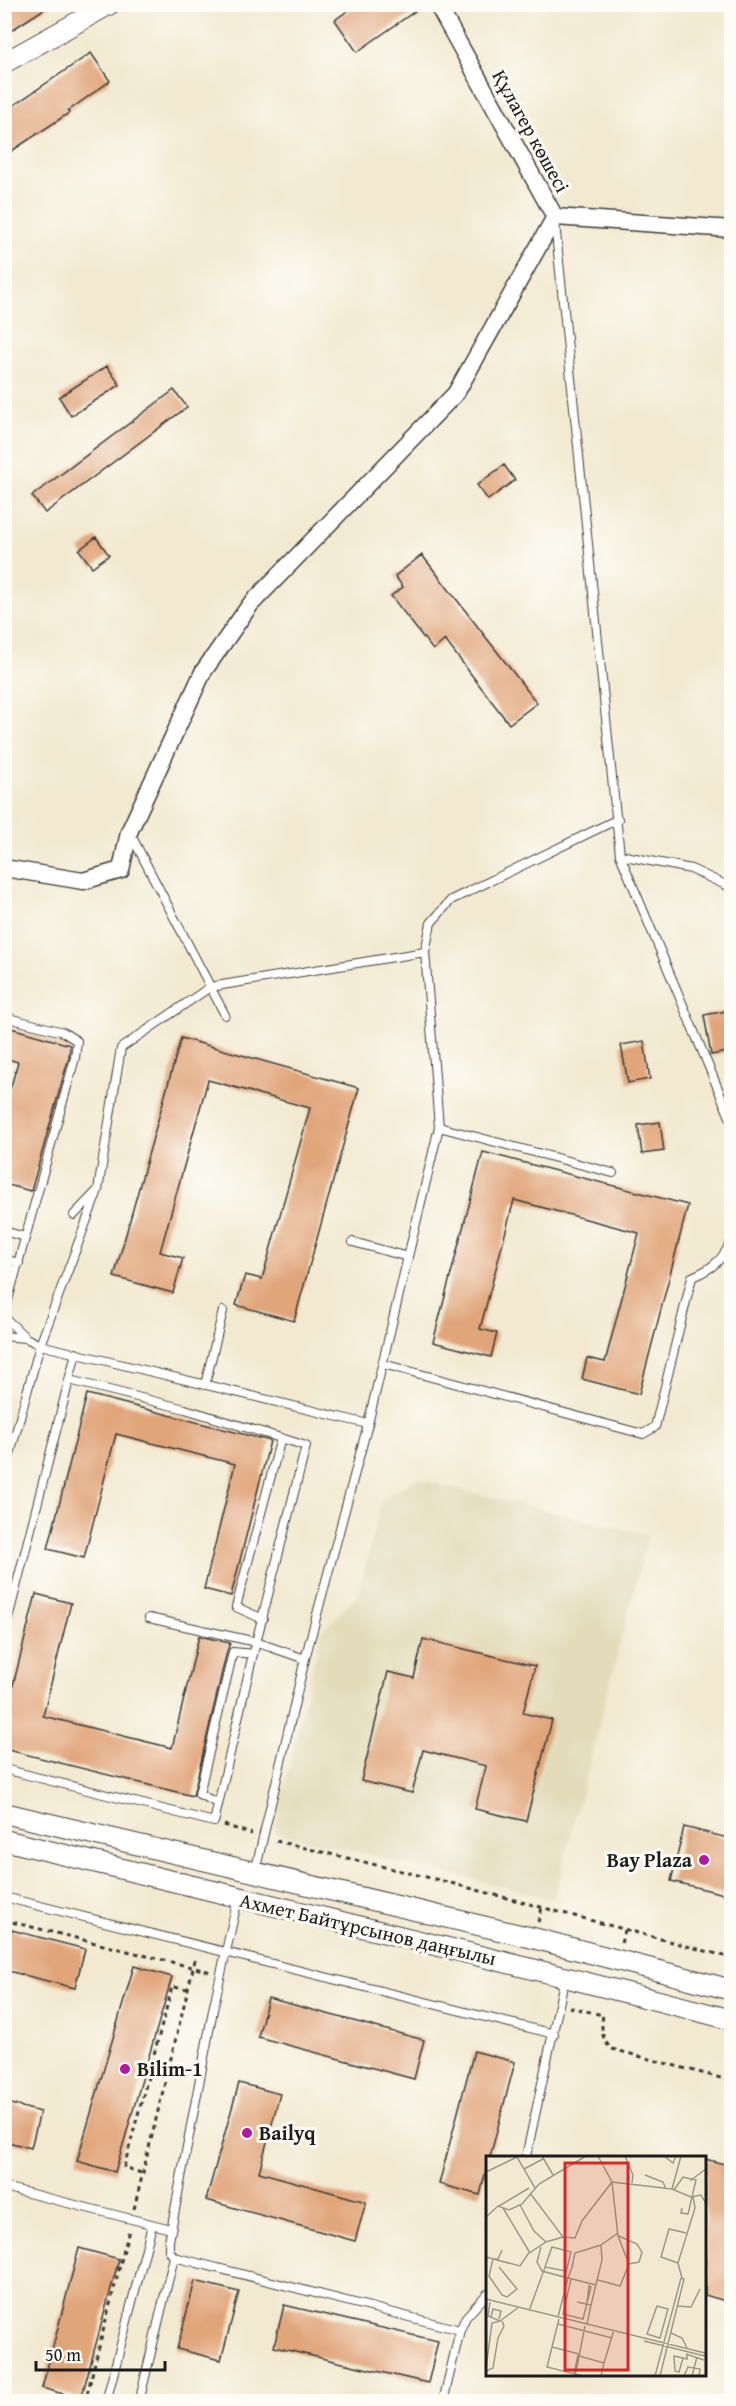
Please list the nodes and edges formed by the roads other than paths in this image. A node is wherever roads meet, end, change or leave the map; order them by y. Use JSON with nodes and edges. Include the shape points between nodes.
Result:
{"nodes":[{"id":1,"x":110,"y":4,"type":"edge"},
{"id":2,"x":437,"y":4,"type":"edge"},
{"id":3,"x":86,"y":11,"type":"edge"},
{"id":4,"x":4,"y":63,"type":"edge"},
{"id":5,"x":555,"y":217,"type":"junction"},
{"id":6,"x":732,"y":229,"type":"edge"},
{"id":7,"x":618,"y":819,"type":"junction"},
{"id":8,"x":129,"y":831,"type":"junction"},
{"id":9,"x":620,"y":855,"type":"junction"},
{"id":10,"x":4,"y":868,"type":"edge"},
{"id":11,"x":732,"y":888,"type":"edge"},
{"id":12,"x":425,"y":952,"type":"junction"},
{"id":13,"x":210,"y":987,"type":"junction"},
{"id":14,"x":225,"y":1015,"type":"dead end"},
{"id":15,"x":4,"y":1017,"type":"edge"},
{"id":16,"x":732,"y":1122,"type":"edge"},
{"id":17,"x":439,"y":1127,"type":"junction"},
{"id":18,"x":613,"y":1173,"type":"dead end"},
{"id":19,"x":98,"y":1190,"type":"junction"},
{"id":20,"x":74,"y":1215,"type":"dead end"},
{"id":21,"x":4,"y":1231,"type":"edge"},
{"id":22,"x":25,"y":1237,"type":"junction"},
{"id":23,"x":732,"y":1239,"type":"edge"},
{"id":24,"x":353,"y":1242,"type":"dead end"},
{"id":25,"x":408,"y":1257,"type":"junction"},
{"id":26,"x":4,"y":1259,"type":"edge"},
{"id":27,"x":19,"y":1263,"type":"junction"},
{"id":28,"x":223,"y":1311,"type":"dead end"},
{"id":29,"x":4,"y":1316,"type":"edge"},
{"id":30,"x":4,"y":1336,"type":"edge"},
{"id":31,"x":26,"y":1338,"type":"junction"},
{"id":32,"x":40,"y":1344,"type":"junction"},
{"id":33,"x":76,"y":1353,"type":"junction"},
{"id":34,"x":383,"y":1364,"type":"junction"},
{"id":35,"x":69,"y":1380,"type":"junction"},
{"id":36,"x":206,"y":1385,"type":"junction"},
{"id":37,"x":368,"y":1424,"type":"junction"},
{"id":38,"x":281,"y":1438,"type":"junction"},
{"id":39,"x":4,"y":1476,"type":"edge"},
{"id":40,"x":149,"y":1618,"type":"dead end"},
{"id":41,"x":263,"y":1619,"type":"junction"},
{"id":42,"x":4,"y":1634,"type":"edge"},
{"id":43,"x":256,"y":1642,"type":"junction"},
{"id":44,"x":253,"y":1654,"type":"junction"},
{"id":45,"x":305,"y":1659,"type":"junction"},
{"id":46,"x":4,"y":1769,"type":"edge"},
{"id":47,"x":217,"y":1803,"type":"junction"},
{"id":48,"x":4,"y":1813,"type":"edge"},
{"id":49,"x":4,"y":1840,"type":"edge"},
{"id":50,"x":255,"y":1872,"type":"junction"},
{"id":51,"x":4,"y":1897,"type":"edge"},
{"id":52,"x":238,"y":1898,"type":"junction"},
{"id":53,"x":573,"y":1949,"type":"junction"},
{"id":54,"x":226,"y":1953,"type":"junction"},
{"id":55,"x":565,"y":1977,"type":"junction"},
{"id":56,"x":732,"y":1990,"type":"edge"},
{"id":57,"x":732,"y":2020,"type":"edge"},
{"id":58,"x":554,"y":2034,"type":"junction"},
{"id":59,"x":526,"y":2156,"type":"edge"},
{"id":60,"x":4,"y":2187,"type":"edge"},
{"id":61,"x":152,"y":2224,"type":"junction"},
{"id":62,"x":171,"y":2229,"type":"junction"},
{"id":63,"x":174,"y":2257,"type":"junction"},
{"id":64,"x":486,"y":2295,"type":"edge"},
{"id":65,"x":460,"y":2330,"type":"junction"},
{"id":66,"x":106,"y":2402,"type":"edge"},
{"id":67,"x":139,"y":2402,"type":"edge"},
{"id":68,"x":443,"y":2402,"type":"edge"}],
"edges":[{"from":1,"to":3,"type":"street"},
{"from":2,"to":5,"type":"street","name":"Құлагер көшесі"},
{"from":3,"to":4,"type":"street"},
{"from":5,"to":6,"type":"street","name":"Құлагер көшесі"},
{"from":5,"to":7,"type":"lane"},
{"from":5,"to":8,"type":"street","via":[[456,393],[250,605],[203,672]]},
{"from":7,"to":9,"type":"lane"},
{"from":7,"to":12,"type":"lane","via":[[451,900],[431,923]]},
{"from":8,"to":10,"type":"street","via":[[121,870],[83,881]]},
{"from":8,"to":13,"type":"lane"},
{"from":9,"to":11,"type":"lane","via":[[691,869]]},
{"from":9,"to":16,"type":"lane"},
{"from":12,"to":13,"type":"lane"},
{"from":12,"to":17,"type":"lane"},
{"from":13,"to":14,"type":"lane"},
{"from":13,"to":19,"type":"lane","via":[[121,1048]]},
{"from":15,"to":22,"type":"lane","via":[[63,1032],[77,1041]]},
{"from":17,"to":18,"type":"lane"},
{"from":17,"to":25,"type":"lane"},
{"from":19,"to":20,"type":"lane"},
{"from":19,"to":32,"type":"lane"},
{"from":21,"to":22,"type":"lane"},
{"from":22,"to":27,"type":"lane"},
{"from":23,"to":34,"type":"lane","via":[[710,1270],[692,1277],[655,1427],[643,1434]]},
{"from":24,"to":25,"type":"lane"},
{"from":25,"to":34,"type":"lane"},
{"from":26,"to":27,"type":"lane"},
{"from":27,"to":29,"type":"lane"},
{"from":28,"to":36,"type":"lane"},
{"from":29,"to":31,"type":"lane"},
{"from":30,"to":31,"type":"lane"},
{"from":31,"to":32,"type":"lane"},
{"from":32,"to":33,"type":"lane"},
{"from":32,"to":39,"type":"lane"},
{"from":33,"to":35,"type":"lane"},
{"from":33,"to":36,"type":"lane"},
{"from":34,"to":37,"type":"lane"},
{"from":35,"to":38,"type":"lane"},
{"from":35,"to":42,"type":"lane"},
{"from":36,"to":37,"type":"lane"},
{"from":37,"to":45,"type":"lane"},
{"from":38,"to":41,"type":"lane","via":[[236,1607]]},
{"from":38,"to":41,"type":"lane","via":[[306,1446]]},
{"from":40,"to":43,"type":"lane"},
{"from":41,"to":43,"type":"lane"},
{"from":43,"to":44,"type":"lane"},
{"from":43,"to":45,"type":"lane"},
{"from":44,"to":47,"type":"lane"},
{"from":44,"to":47,"type":"lane","via":[[233,1652],[199,1794]]},
{"from":45,"to":50,"type":"lane"},
{"from":46,"to":47,"type":"lane","via":[[214,1822]]},
{"from":48,"to":50,"type":"street","name":"Ахмет Байтұрсынов даңғылы"},
{"from":49,"to":52,"type":"street","name":"Ахмет Байтұрсынов даңғылы"},
{"from":50,"to":53,"type":"street","name":"Ахмет Байтұрсынов даңғылы"},
{"from":51,"to":54,"type":"lane"},
{"from":52,"to":54,"type":"lane"},
{"from":52,"to":55,"type":"street","name":"Ахмет Байтұрсынов даңғылы"},
{"from":53,"to":55,"type":"street"},
{"from":53,"to":56,"type":"street","name":"Ахмет Байтұрсынов даңғылы"},
{"from":54,"to":58,"type":"lane"},
{"from":54,"to":62,"type":"lane"},
{"from":55,"to":57,"type":"street","name":"Ахмет Байтұрсынов даңғылы"},
{"from":55,"to":58,"type":"lane"},
{"from":58,"to":59,"type":"lane"},
{"from":60,"to":61,"type":"lane"},
{"from":61,"to":62,"type":"lane"},
{"from":61,"to":66,"type":"lane"},
{"from":62,"to":63,"type":"lane","via":[[169,2250]]},
{"from":63,"to":65,"type":"lane"},
{"from":63,"to":67,"type":"lane"},
{"from":64,"to":65,"type":"lane"},
{"from":65,"to":68,"type":"lane"}]}
